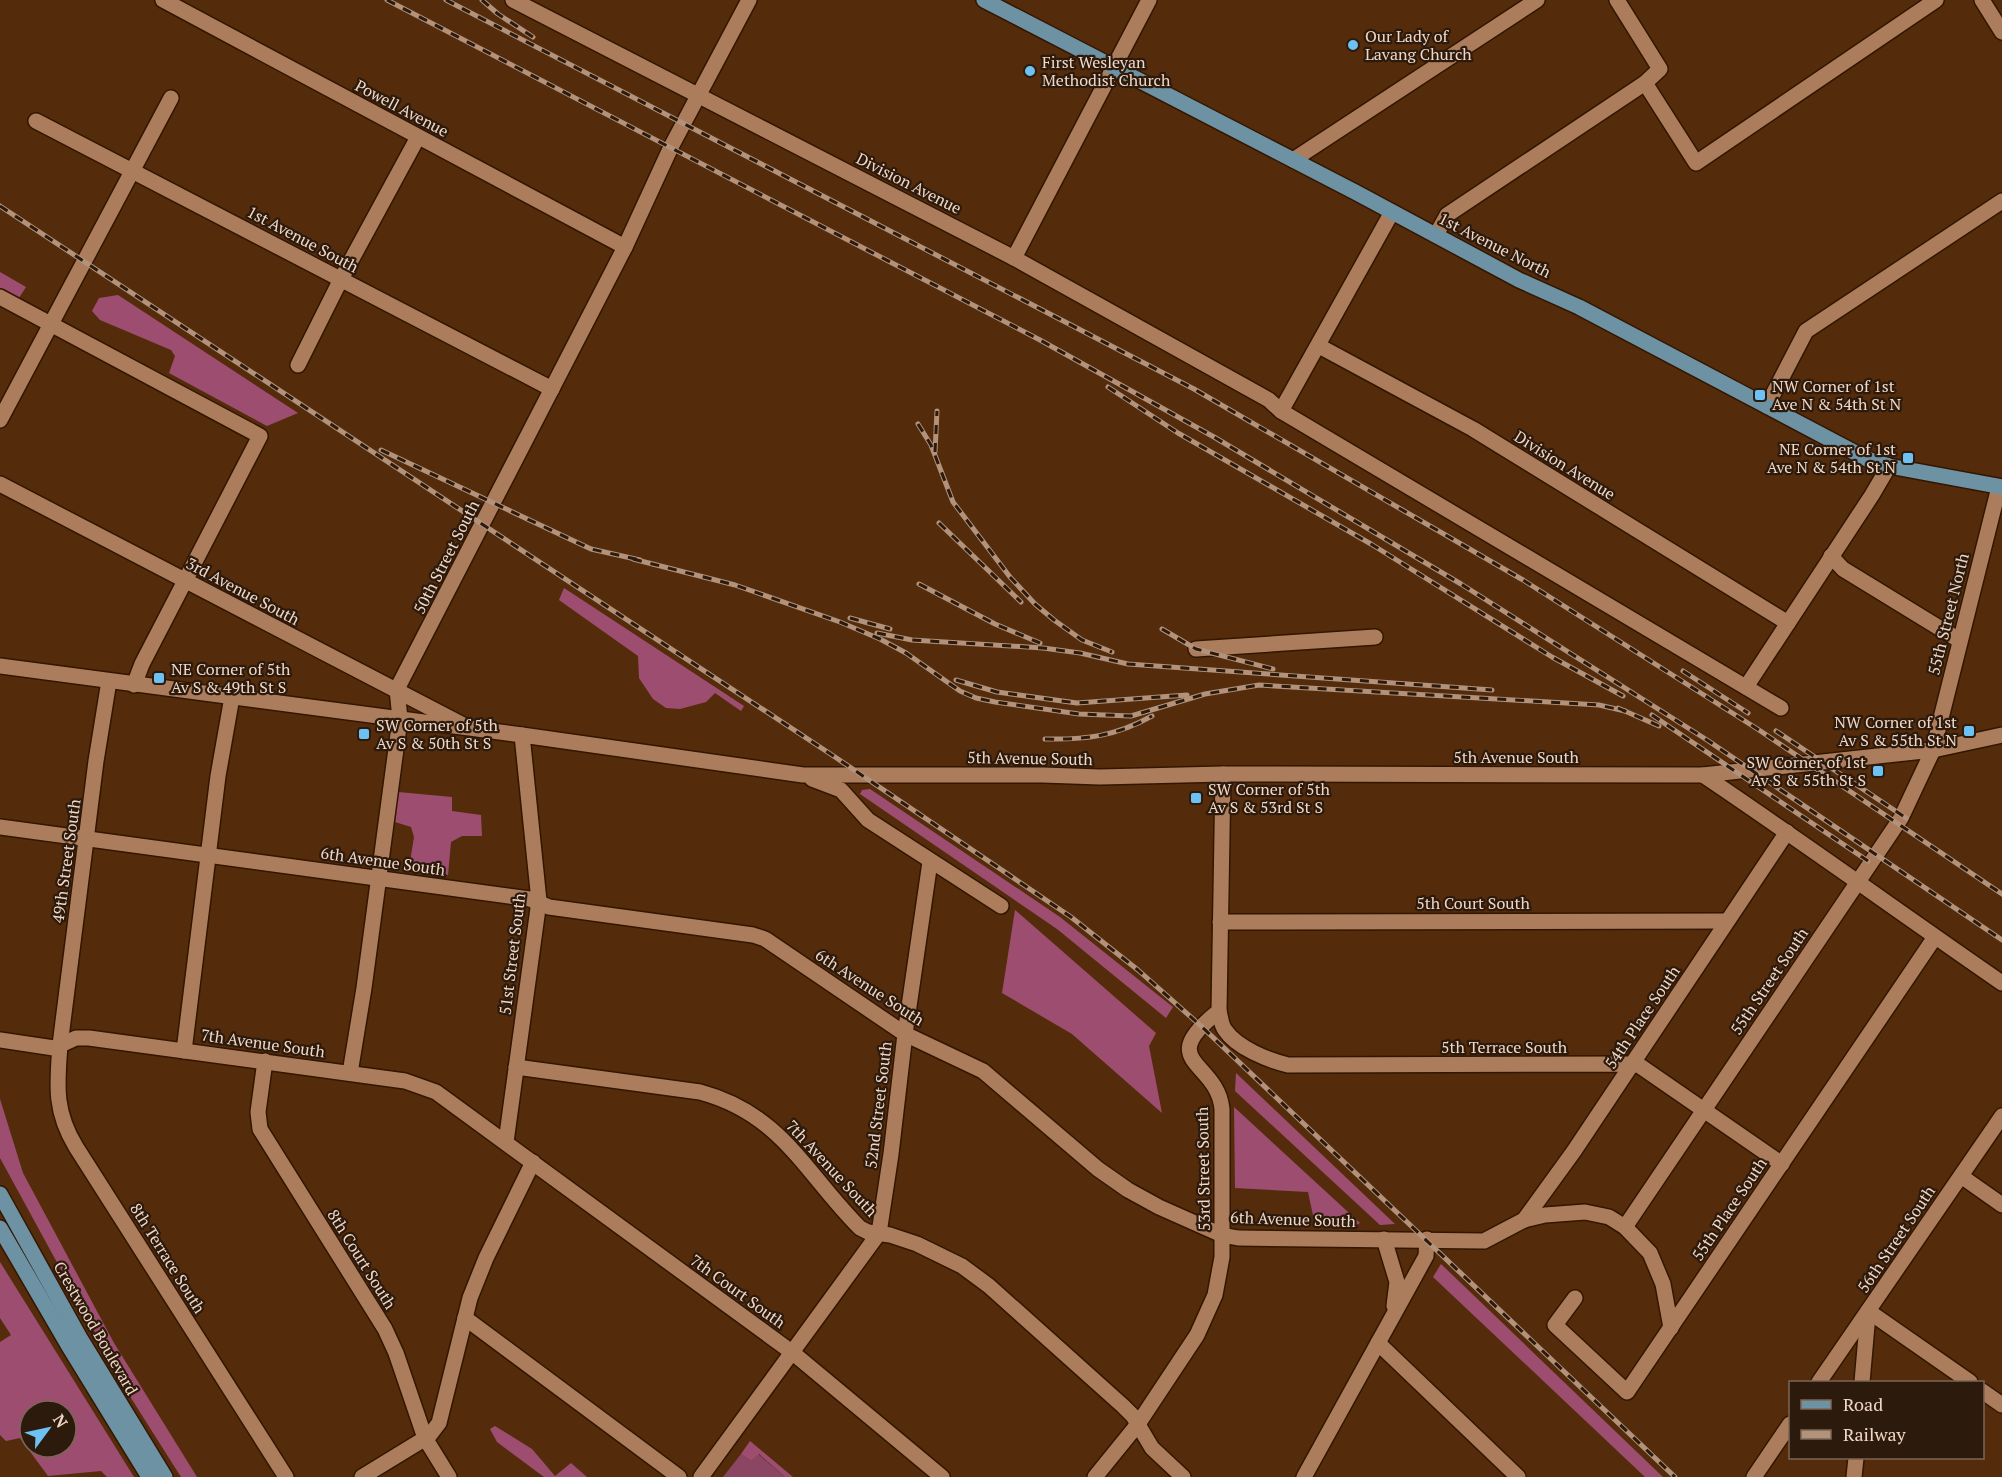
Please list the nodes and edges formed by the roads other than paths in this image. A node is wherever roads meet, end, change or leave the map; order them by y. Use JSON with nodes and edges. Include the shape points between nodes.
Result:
{"nodes":[{"id":1,"x":163,"y":0,"type":"edge"},
{"id":2,"x":513,"y":0,"type":"edge"},
{"id":3,"x":749,"y":0,"type":"edge"},
{"id":4,"x":984,"y":0,"type":"edge"},
{"id":5,"x":1149,"y":0,"type":"edge"},
{"id":6,"x":1537,"y":0,"type":"edge"},
{"id":7,"x":1936,"y":0,"type":"edge"},
{"id":8,"x":1982,"y":0,"type":"edge"},
{"id":9,"x":1620,"y":1,"type":"edge"},
{"id":10,"x":2002,"y":32,"type":"edge"},
{"id":11,"x":1115,"y":68,"type":"junction"},
{"id":12,"x":1645,"y":83,"type":"junction"},
{"id":13,"x":698,"y":95,"type":"junction"},
{"id":14,"x":171,"y":98,"type":"dead end"},
{"id":15,"x":36,"y":121,"type":"dead end"},
{"id":16,"x":418,"y":137,"type":"junction"},
{"id":17,"x":1293,"y":160,"type":"junction"},
{"id":18,"x":132,"y":170,"type":"junction"},
{"id":19,"x":2002,"y":201,"type":"edge"},
{"id":20,"x":1392,"y":212,"type":"junction"},
{"id":21,"x":1436,"y":235,"type":"junction"},
{"id":22,"x":625,"y":247,"type":"junction"},
{"id":23,"x":1014,"y":258,"type":"junction"},
{"id":24,"x":341,"y":279,"type":"junction"},
{"id":25,"x":0,"y":297,"type":"edge"},
{"id":26,"x":50,"y":324,"type":"junction"},
{"id":27,"x":1319,"y":346,"type":"junction"},
{"id":28,"x":297,"y":365,"type":"dead end"},
{"id":29,"x":552,"y":389,"type":"junction"},
{"id":30,"x":1767,"y":406,"type":"junction"},
{"id":31,"x":1281,"y":411,"type":"junction"},
{"id":32,"x":0,"y":420,"type":"edge"},
{"id":33,"x":1889,"y":466,"type":"junction"},
{"id":34,"x":0,"y":484,"type":"edge"},
{"id":35,"x":2000,"y":487,"type":"edge"},
{"id":36,"x":1831,"y":556,"type":"junction"},
{"id":37,"x":185,"y":580,"type":"junction"},
{"id":38,"x":1788,"y":623,"type":"junction"},
{"id":39,"x":1375,"y":637,"type":"dead end"},
{"id":40,"x":1959,"y":640,"type":"junction"},
{"id":41,"x":1196,"y":649,"type":"dead end"},
{"id":42,"x":0,"y":666,"type":"edge"},
{"id":43,"x":109,"y":681,"type":"junction"},
{"id":44,"x":134,"y":685,"type":"junction"},
{"id":45,"x":1746,"y":687,"type":"junction"},
{"id":46,"x":397,"y":689,"type":"junction"},
{"id":47,"x":232,"y":697,"type":"junction"},
{"id":48,"x":1780,"y":708,"type":"dead end"},
{"id":49,"x":400,"y":719,"type":"junction"},
{"id":50,"x":470,"y":729,"type":"junction"},
{"id":51,"x":522,"y":735,"type":"junction"},
{"id":52,"x":2002,"y":735,"type":"edge"},
{"id":53,"x":1933,"y":750,"type":"junction"},
{"id":54,"x":1223,"y":774,"type":"junction"},
{"id":55,"x":803,"y":775,"type":"junction"},
{"id":56,"x":1703,"y":775,"type":"junction"},
{"id":57,"x":0,"y":827,"type":"edge"},
{"id":58,"x":1787,"y":832,"type":"junction"},
{"id":59,"x":88,"y":839,"type":"junction"},
{"id":60,"x":209,"y":855,"type":"junction"},
{"id":61,"x":930,"y":862,"type":"junction"},
{"id":62,"x":378,"y":879,"type":"junction"},
{"id":63,"x":1857,"y":883,"type":"junction"},
{"id":64,"x":539,"y":901,"type":"junction"},
{"id":65,"x":1001,"y":906,"type":"dead end"},
{"id":66,"x":1727,"y":921,"type":"junction"},
{"id":67,"x":1220,"y":922,"type":"junction"},
{"id":68,"x":1935,"y":937,"type":"junction"},
{"id":69,"x":2002,"y":983,"type":"edge"},
{"id":70,"x":1219,"y":1011,"type":"junction"},
{"id":71,"x":905,"y":1034,"type":"junction"},
{"id":72,"x":0,"y":1040,"type":"edge"},
{"id":73,"x":60,"y":1046,"type":"junction"},
{"id":74,"x":184,"y":1051,"type":"junction"},
{"id":75,"x":265,"y":1061,"type":"junction"},
{"id":76,"x":1631,"y":1064,"type":"junction"},
{"id":77,"x":516,"y":1067,"type":"junction"},
{"id":78,"x":350,"y":1073,"type":"junction"},
{"id":79,"x":1704,"y":1110,"type":"junction"},
{"id":80,"x":2002,"y":1116,"type":"edge"},
{"id":81,"x":506,"y":1142,"type":"junction"},
{"id":82,"x":533,"y":1162,"type":"junction"},
{"id":83,"x":1782,"y":1164,"type":"junction"},
{"id":84,"x":1961,"y":1176,"type":"junction"},
{"id":85,"x":0,"y":1194,"type":"edge"},
{"id":86,"x":2002,"y":1205,"type":"edge"},
{"id":87,"x":1524,"y":1221,"type":"junction"},
{"id":88,"x":1625,"y":1227,"type":"junction"},
{"id":89,"x":0,"y":1228,"type":"edge"},
{"id":90,"x":879,"y":1233,"type":"junction"},
{"id":91,"x":1222,"y":1235,"type":"junction"},
{"id":92,"x":1384,"y":1239,"type":"junction"},
{"id":93,"x":1427,"y":1239,"type":"junction"},
{"id":94,"x":1575,"y":1298,"type":"dead end"},
{"id":95,"x":1868,"y":1311,"type":"junction"},
{"id":96,"x":1393,"y":1315,"type":"junction"},
{"id":97,"x":465,"y":1318,"type":"junction"},
{"id":98,"x":1671,"y":1328,"type":"junction"},
{"id":99,"x":1378,"y":1343,"type":"junction"},
{"id":100,"x":793,"y":1353,"type":"junction"},
{"id":101,"x":1820,"y":1381,"type":"edge"},
{"id":102,"x":1862,"y":1381,"type":"edge"},
{"id":103,"x":1967,"y":1381,"type":"edge"},
{"id":104,"x":1984,"y":1392,"type":"edge"},
{"id":105,"x":2002,"y":1405,"type":"edge"},
{"id":106,"x":1138,"y":1424,"type":"junction"},
{"id":107,"x":1789,"y":1427,"type":"edge"},
{"id":108,"x":425,"y":1438,"type":"junction"},
{"id":109,"x":1856,"y":1459,"type":"edge"},
{"id":110,"x":149,"y":1477,"type":"edge"},
{"id":111,"x":165,"y":1477,"type":"edge"},
{"id":112,"x":286,"y":1477,"type":"edge"},
{"id":113,"x":362,"y":1477,"type":"edge"},
{"id":114,"x":449,"y":1477,"type":"edge"},
{"id":115,"x":679,"y":1477,"type":"edge"},
{"id":116,"x":701,"y":1477,"type":"edge"},
{"id":117,"x":942,"y":1477,"type":"edge"},
{"id":118,"x":1095,"y":1477,"type":"edge"},
{"id":119,"x":1183,"y":1477,"type":"edge"},
{"id":120,"x":1304,"y":1477,"type":"edge"},
{"id":121,"x":1518,"y":1477,"type":"edge"},
{"id":122,"x":1754,"y":1477,"type":"edge"},
{"id":123,"x":1854,"y":1477,"type":"edge"}],
"edges":[{"from":1,"to":16,"type":"street","name":"Powell Avenue"},
{"from":2,"to":13,"type":"street","name":"Division Avenue"},
{"from":3,"to":13,"type":"street","name":"50th Street South"},
{"from":4,"to":11,"type":"main road","name":"1st Avenue North"},
{"from":5,"to":11,"type":"street"},
{"from":6,"to":17,"type":"street"},
{"from":7,"to":12,"type":"street","via":[[1696,162]]},
{"from":8,"to":10,"type":"street"},
{"from":9,"to":12,"type":"street","via":[[1660,69]]},
{"from":11,"to":17,"type":"main road","name":"1st Avenue North"},
{"from":11,"to":23,"type":"street"},
{"from":12,"to":21,"type":"street","via":[[1447,215]]},
{"from":13,"to":22,"type":"street","name":"50th Street South"},
{"from":13,"to":23,"type":"street","name":"Division Avenue"},
{"from":14,"to":18,"type":"street"},
{"from":15,"to":18,"type":"street","name":"1st Avenue South"},
{"from":16,"to":22,"type":"street","name":"Powell Avenue"},
{"from":16,"to":24,"type":"street"},
{"from":17,"to":20,"type":"main road","name":"1st Avenue North"},
{"from":18,"to":24,"type":"street","name":"1st Avenue South"},
{"from":18,"to":26,"type":"street"},
{"from":19,"to":30,"type":"street","via":[[1806,331]]},
{"from":20,"to":21,"type":"main road","name":"1st Avenue North"},
{"from":20,"to":27,"type":"street"},
{"from":21,"to":30,"type":"main road","name":"1st Avenue North"},
{"from":22,"to":29,"type":"street","name":"50th Street South"},
{"from":23,"to":31,"type":"street","name":"Division Avenue","via":[[1269,400]]},
{"from":24,"to":28,"type":"street"},
{"from":24,"to":29,"type":"street","name":"1st Avenue South"},
{"from":25,"to":26,"type":"street"},
{"from":26,"to":32,"type":"street"},
{"from":26,"to":37,"type":"street","via":[[260,436]]},
{"from":27,"to":31,"type":"street"},
{"from":27,"to":38,"type":"street","name":"Division Avenue","via":[[1473,429]]},
{"from":29,"to":46,"type":"street","name":"50th Street South"},
{"from":30,"to":33,"type":"main road","name":"1st Avenue North"},
{"from":31,"to":45,"type":"street","name":"Division Avenue"},
{"from":33,"to":35,"type":"main road","name":"1st Avenue North"},
{"from":33,"to":36,"type":"street"},
{"from":34,"to":37,"type":"street","name":"3rd Avenue South"},
{"from":35,"to":40,"type":"street","name":"55th Street North"},
{"from":36,"to":38,"type":"street"},
{"from":36,"to":40,"type":"street","via":[[1844,569]]},
{"from":37,"to":44,"type":"street"},
{"from":37,"to":46,"type":"street","name":"3rd Avenue South"},
{"from":38,"to":45,"type":"street"},
{"from":39,"to":41,"type":"street"},
{"from":40,"to":53,"type":"street","name":"55th Street North"},
{"from":42,"to":43,"type":"street","name":"5th Avenue South"},
{"from":43,"to":44,"type":"street","name":"5th Avenue South"},
{"from":43,"to":59,"type":"street","name":"49th Street South"},
{"from":44,"to":47,"type":"street","name":"5th Avenue South"},
{"from":45,"to":48,"type":"street","name":"Division Avenue"},
{"from":46,"to":49,"type":"street"},
{"from":46,"to":50,"type":"street","name":"3rd Avenue South"},
{"from":47,"to":49,"type":"street","name":"5th Avenue South"},
{"from":47,"to":60,"type":"street"},
{"from":49,"to":50,"type":"street","name":"5th Avenue South"},
{"from":49,"to":62,"type":"street"},
{"from":50,"to":51,"type":"street","name":"5th Avenue South"},
{"from":51,"to":55,"type":"street","name":"5th Avenue South"},
{"from":51,"to":64,"type":"street","name":"51st Street South"},
{"from":52,"to":53,"type":"street"},
{"from":53,"to":56,"type":"street"},
{"from":53,"to":63,"type":"street","name":"55th Street South","via":[[1900,818]]},
{"from":54,"to":55,"type":"street","name":"5th Avenue South"},
{"from":54,"to":56,"type":"street","name":"5th Avenue South"},
{"from":54,"to":67,"type":"street"},
{"from":55,"to":61,"type":"street","via":[[841,790],[868,820]]},
{"from":56,"to":58,"type":"street"},
{"from":57,"to":59,"type":"street","name":"6th Avenue South"},
{"from":58,"to":63,"type":"street"},
{"from":58,"to":66,"type":"street","name":"54th Place South"},
{"from":59,"to":60,"type":"street","name":"6th Avenue South"},
{"from":59,"to":73,"type":"street","name":"49th Street South"},
{"from":60,"to":62,"type":"street","name":"6th Avenue South"},
{"from":60,"to":74,"type":"street"},
{"from":61,"to":65,"type":"street"},
{"from":61,"to":71,"type":"street","name":"52nd Street South"},
{"from":62,"to":64,"type":"street","name":"6th Avenue South"},
{"from":62,"to":78,"type":"street"},
{"from":63,"to":68,"type":"street"},
{"from":63,"to":79,"type":"street","name":"55th Street South"},
{"from":64,"to":71,"type":"street","name":"6th Avenue South","via":[[549,907],[759,936]]},
{"from":64,"to":77,"type":"street","name":"51st Street South"},
{"from":66,"to":67,"type":"street","name":"5th Court South"},
{"from":66,"to":76,"type":"street","name":"54th Place South"},
{"from":67,"to":70,"type":"street"},
{"from":68,"to":69,"type":"street"},
{"from":68,"to":83,"type":"street","name":"55th Place South"},
{"from":70,"to":76,"type":"street","name":"5th Terrace South","via":[[1226,1031],[1241,1044],[1266,1060],[1288,1065]]},
{"from":70,"to":91,"type":"street","name":"53rd Street South","via":[[1193,1037],[1190,1051],[1222,1102]]},
{"from":71,"to":90,"type":"street","name":"52nd Street South"},
{"from":71,"to":91,"type":"street","name":"6th Avenue South","via":[[988,1075],[1128,1190]]},
{"from":72,"to":73,"type":"street","name":"7th Avenue South","via":[[49,1048]]},
{"from":73,"to":74,"type":"street","name":"7th Avenue South","via":[[76,1038],[89,1038]]},
{"from":73,"to":112,"type":"street","name":"8th Terrace South","via":[[57,1096],[70,1137]]},
{"from":74,"to":75,"type":"street","name":"7th Avenue South"},
{"from":75,"to":78,"type":"street","name":"7th Avenue South"},
{"from":75,"to":108,"type":"street","name":"8th Court South","via":[[258,1112],[260,1129],[385,1329]]},
{"from":76,"to":79,"type":"street","name":"5th Terrace South","via":[[1640,1066]]},
{"from":76,"to":87,"type":"street","name":"54th Place South"},
{"from":77,"to":81,"type":"street","name":"51st Street South"},
{"from":77,"to":90,"type":"street","name":"7th Avenue South","via":[[700,1092],[727,1101],[771,1128],[860,1228]]},
{"from":78,"to":81,"type":"street","name":"7th Avenue South","via":[[426,1087],[446,1097]]},
{"from":79,"to":83,"type":"street","name":"5th Terrace South"},
{"from":79,"to":88,"type":"street","name":"55th Street South"},
{"from":80,"to":84,"type":"street","name":"56th Street South"},
{"from":81,"to":82,"type":"street","name":"7th Court South"},
{"from":82,"to":97,"type":"street","via":[[486,1258]]},
{"from":82,"to":100,"type":"street","name":"7th Court South"},
{"from":83,"to":98,"type":"street","name":"55th Place South"},
{"from":84,"to":86,"type":"street"},
{"from":84,"to":95,"type":"street","name":"56th Street South"},
{"from":85,"to":111,"type":"main road","name":"Crestwood Boulevard"},
{"from":87,"to":88,"type":"street","name":"6th Avenue South","via":[[1585,1212],[1609,1217]]},
{"from":87,"to":93,"type":"street","name":"6th Avenue South","via":[[1484,1241]]},
{"from":88,"to":98,"type":"street","name":"6th Avenue South","via":[[1650,1253],[1664,1284]]},
{"from":89,"to":110,"type":"main road","name":"Crestwood Boulevard"},
{"from":90,"to":100,"type":"street","name":"52nd Street South"},
{"from":90,"to":106,"type":"street","name":"7th Avenue South","via":[[932,1250],[976,1276],[1123,1406]]},
{"from":91,"to":92,"type":"street","name":"6th Avenue South"},
{"from":91,"to":106,"type":"street","name":"53rd Street South","via":[[1215,1295],[1197,1335]]},
{"from":92,"to":93,"type":"street","name":"6th Avenue South"},
{"from":92,"to":96,"type":"street","via":[[1397,1282]]},
{"from":93,"to":96,"type":"street","via":[[1426,1256]]},
{"from":94,"to":98,"type":"street","name":"55th Place South","via":[[1555,1325],[1627,1392]]},
{"from":95,"to":101,"type":"street","name":"56th Street South"},
{"from":95,"to":102,"type":"street"},
{"from":95,"to":103,"type":"street"},
{"from":96,"to":99,"type":"street"},
{"from":97,"to":108,"type":"street","via":[[440,1419]]},
{"from":97,"to":115,"type":"street"},
{"from":99,"to":120,"type":"street"},
{"from":99,"to":121,"type":"street"},
{"from":100,"to":116,"type":"street","name":"52nd Street South"},
{"from":100,"to":117,"type":"street","name":"7th Court South"},
{"from":104,"to":105,"type":"street"},
{"from":106,"to":118,"type":"street","name":"53rd Street South"},
{"from":106,"to":119,"type":"street","name":"7th Avenue South","via":[[1162,1460]]},
{"from":107,"to":122,"type":"street"},
{"from":108,"to":113,"type":"street"},
{"from":108,"to":114,"type":"street","name":"8th Court South"},
{"from":109,"to":123,"type":"street"}]}
